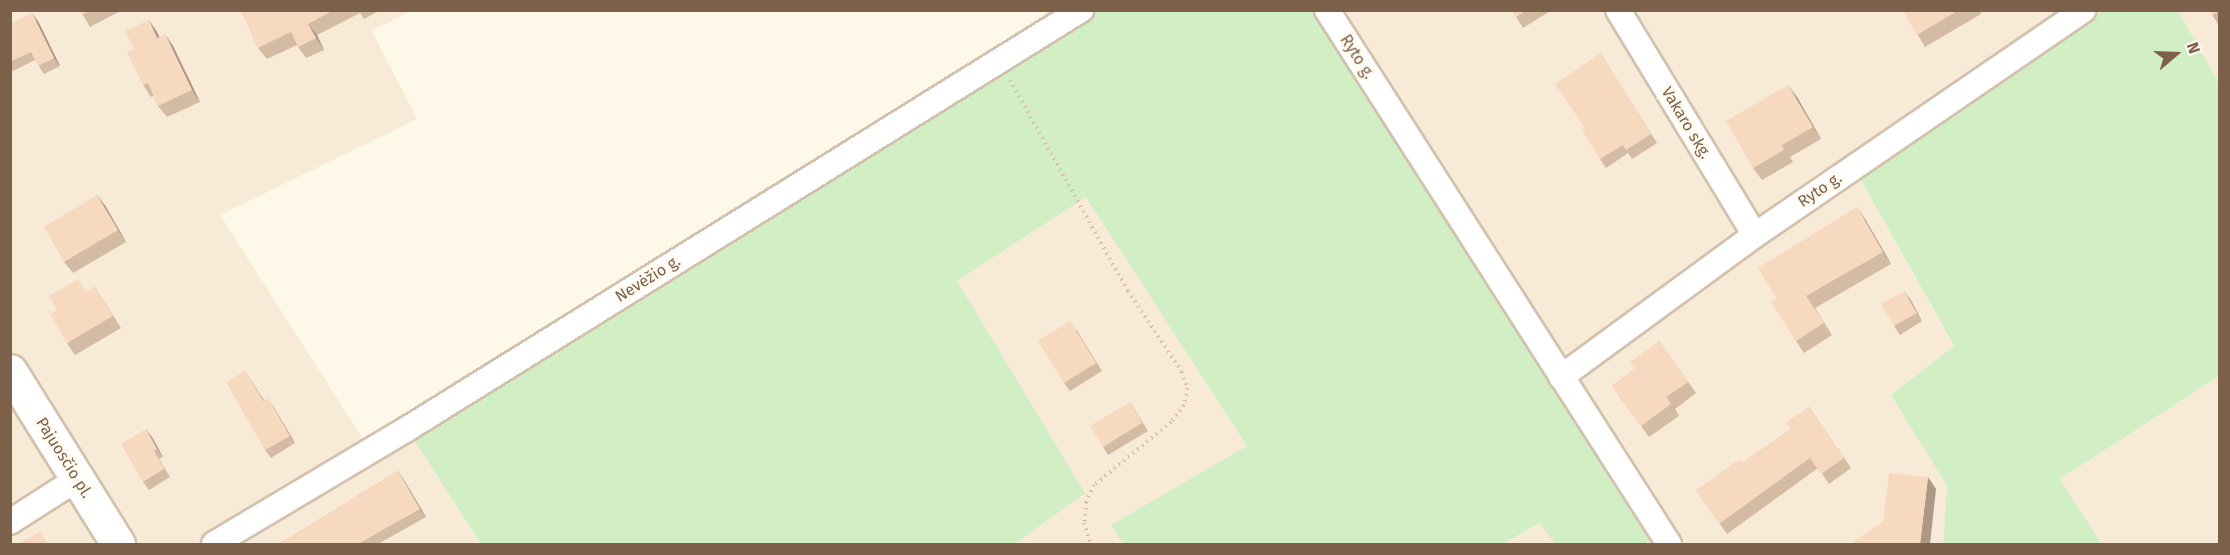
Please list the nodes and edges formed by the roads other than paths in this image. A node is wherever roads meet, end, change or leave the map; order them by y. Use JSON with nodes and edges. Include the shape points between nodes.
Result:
{"nodes":[{"id":1,"x":1081,"y":10,"type":"edge"},
{"id":2,"x":1327,"y":10,"type":"edge"},
{"id":3,"x":1618,"y":10,"type":"edge"},
{"id":4,"x":2083,"y":10,"type":"edge"},
{"id":5,"x":1755,"y":235,"type":"junction"},
{"id":6,"x":10,"y":371,"type":"edge"},
{"id":7,"x":1561,"y":377,"type":"junction"},
{"id":8,"x":77,"y":479,"type":"junction"},
{"id":9,"x":10,"y":522,"type":"edge"},
{"id":10,"x":118,"y":544,"type":"edge"},
{"id":11,"x":214,"y":544,"type":"edge"},
{"id":12,"x":1669,"y":544,"type":"edge"}],
"edges":[{"from":1,"to":11,"type":"street","name":"Nevėžio g.","via":[[417,423]]},
{"from":2,"to":7,"type":"street","name":"Ryto g."},
{"from":3,"to":5,"type":"street","name":"Vakaro skg."},
{"from":4,"to":5,"type":"street","name":"Ryto g."},
{"from":5,"to":7,"type":"street","name":"Ryto g."},
{"from":6,"to":8,"type":"main road","name":"Pajuosčio pl."},
{"from":7,"to":12,"type":"street","name":"Ryto g."},
{"from":8,"to":9,"type":"street"},
{"from":8,"to":10,"type":"main road","name":"Pajuosčio pl."}]}
